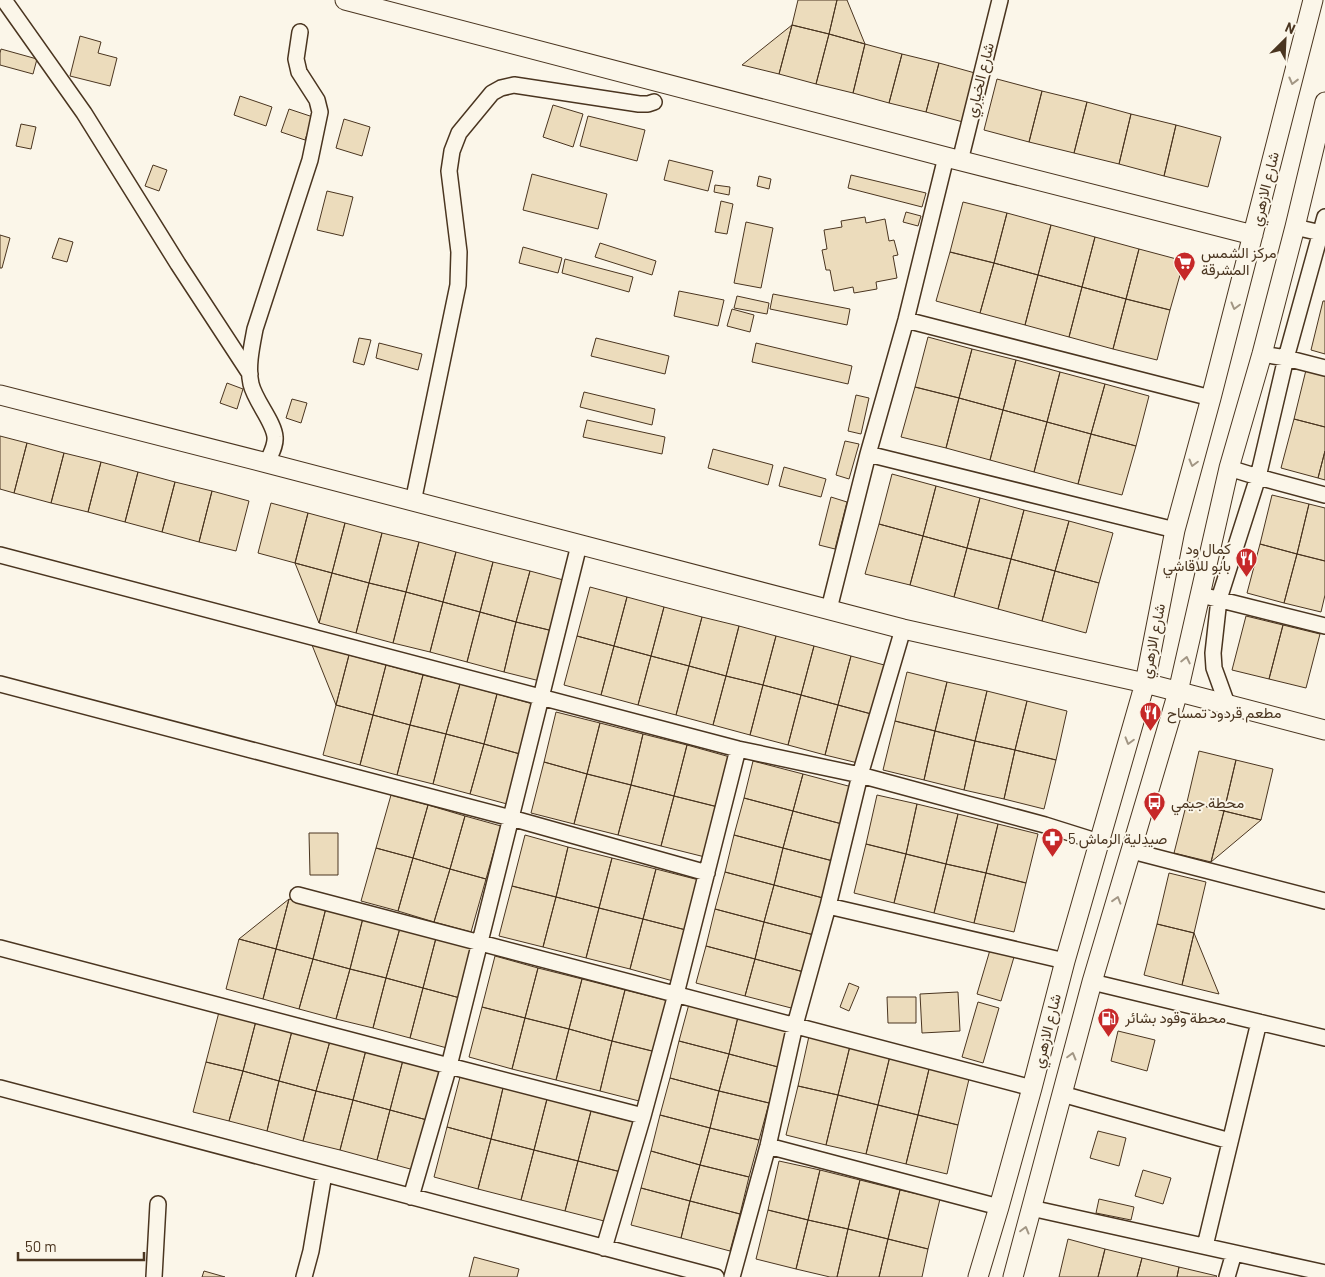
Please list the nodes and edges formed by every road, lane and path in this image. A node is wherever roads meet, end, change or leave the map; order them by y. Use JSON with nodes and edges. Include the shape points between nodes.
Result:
{"nodes":[{"id":1,"x":4,"y":0,"type":"edge"},
{"id":2,"x":345,"y":0,"type":"edge"},
{"id":3,"x":1000,"y":0,"type":"edge"},
{"id":4,"x":1313,"y":0,"type":"edge"},
{"id":5,"x":300,"y":32,"type":"dead end"},
{"id":6,"x":654,"y":102,"type":"dead end"},
{"id":7,"x":1325,"y":102,"type":"edge"},
{"id":8,"x":953,"y":159,"type":"junction"},
{"id":9,"x":1325,"y":217,"type":"edge"},
{"id":10,"x":1295,"y":227,"type":"junction"},
{"id":11,"x":1323,"y":233,"type":"edge"},
{"id":12,"x":1253,"y":235,"type":"junction"},
{"id":13,"x":906,"y":320,"type":"junction"},
{"id":14,"x":1262,"y":354,"type":"junction"},
{"id":15,"x":1286,"y":358,"type":"junction"},
{"id":16,"x":1325,"y":368,"type":"edge"},
{"id":17,"x":250,"y":374,"type":"junction"},
{"id":18,"x":0,"y":395,"type":"edge"},
{"id":19,"x":1211,"y":398,"type":"junction"},
{"id":20,"x":868,"y":454,"type":"junction"},
{"id":21,"x":267,"y":463,"type":"junction"},
{"id":22,"x":1229,"y":468,"type":"junction"},
{"id":23,"x":1258,"y":477,"type":"junction"},
{"id":24,"x":1325,"y":495,"type":"edge"},
{"id":25,"x":413,"y":502,"type":"junction"},
{"id":26,"x":1175,"y":530,"type":"junction"},
{"id":27,"x":579,"y":545,"type":"junction"},
{"id":28,"x":0,"y":556,"type":"edge"},
{"id":29,"x":1209,"y":597,"type":"junction"},
{"id":30,"x":829,"y":610,"type":"junction"},
{"id":31,"x":1325,"y":626,"type":"edge"},
{"id":32,"x":903,"y":629,"type":"junction"},
{"id":33,"x":1145,"y":683,"type":"junction"},
{"id":34,"x":0,"y":684,"type":"edge"},
{"id":35,"x":1178,"y":692,"type":"junction"},
{"id":36,"x":541,"y":697,"type":"junction"},
{"id":37,"x":1227,"y":704,"type":"junction"},
{"id":38,"x":1325,"y":730,"type":"edge"},
{"id":39,"x":738,"y":749,"type":"junction"},
{"id":40,"x":860,"y":775,"type":"junction"},
{"id":41,"x":511,"y":818,"type":"junction"},
{"id":42,"x":1099,"y":842,"type":"junction"},
{"id":43,"x":1132,"y":851,"type":"junction"},
{"id":44,"x":706,"y":873,"type":"junction"},
{"id":45,"x":298,"y":895,"type":"dead end"},
{"id":46,"x":1325,"y":901,"type":"edge"},
{"id":47,"x":828,"y":906,"type":"junction"},
{"id":48,"x":480,"y":943,"type":"junction"},
{"id":49,"x":0,"y":948,"type":"edge"},
{"id":50,"x":1065,"y":961,"type":"junction"},
{"id":51,"x":1092,"y":982,"type":"junction"},
{"id":52,"x":676,"y":994,"type":"junction"},
{"id":53,"x":1259,"y":1022,"type":"junction"},
{"id":54,"x":795,"y":1025,"type":"junction"},
{"id":55,"x":1325,"y":1038,"type":"edge"},
{"id":56,"x":448,"y":1066,"type":"junction"},
{"id":57,"x":0,"y":1088,"type":"edge"},
{"id":58,"x":1032,"y":1088,"type":"junction"},
{"id":59,"x":1062,"y":1094,"type":"junction"},
{"id":60,"x":643,"y":1116,"type":"junction"},
{"id":61,"x":1230,"y":1141,"type":"junction"},
{"id":62,"x":768,"y":1146,"type":"junction"},
{"id":63,"x":324,"y":1174,"type":"junction"},
{"id":64,"x":411,"y":1197,"type":"junction"},
{"id":65,"x":158,"y":1204,"type":"dead end"},
{"id":66,"x":999,"y":1207,"type":"junction"},
{"id":67,"x":1031,"y":1208,"type":"junction"},
{"id":68,"x":1205,"y":1246,"type":"junction"},
{"id":69,"x":604,"y":1248,"type":"junction"},
{"id":70,"x":1234,"y":1252,"type":"junction"},
{"id":71,"x":1325,"y":1273,"type":"edge"},
{"id":72,"x":154,"y":1277,"type":"edge"},
{"id":73,"x":304,"y":1277,"type":"edge"},
{"id":74,"x":716,"y":1277,"type":"edge"},
{"id":75,"x":732,"y":1277,"type":"edge"},
{"id":76,"x":978,"y":1277,"type":"edge"},
{"id":77,"x":1012,"y":1277,"type":"edge"},
{"id":78,"x":1228,"y":1277,"type":"edge"}],
"edges":[{"from":1,"to":17,"type":"street","via":[[84,113]]},
{"from":2,"to":8,"type":"street"},
{"from":3,"to":8,"type":"street","name":"شارع الخياري"},
{"from":4,"to":12,"type":"street","name":"شارع الازهري","one_way":true},
{"from":5,"to":17,"type":"street","via":[[296,59],[299,72],[317,100],[320,112],[310,160],[254,329]]},
{"from":6,"to":25,"type":"street","via":[[639,104],[514,85],[492,93],[459,133],[449,171],[459,252],[458,285]]},
{"from":7,"to":10,"type":"street","name":"شارع الازهري"},
{"from":8,"to":12,"type":"street"},
{"from":8,"to":13,"type":"street","name":"شارع الخياري"},
{"from":9,"to":11,"type":"street"},
{"from":10,"to":11,"type":"street"},
{"from":10,"to":14,"type":"street","name":"شارع الازهري"},
{"from":11,"to":15,"type":"street"},
{"from":12,"to":19,"type":"street","name":"شارع الازهري","one_way":true},
{"from":13,"to":19,"type":"street"},
{"from":13,"to":20,"type":"street","name":"شارع الخياري"},
{"from":14,"to":15,"type":"street"},
{"from":14,"to":22,"type":"street","name":"شارع الازهري"},
{"from":15,"to":16,"type":"street"},
{"from":15,"to":23,"type":"street"},
{"from":17,"to":21,"type":"street","via":[[257,400],[276,438]]},
{"from":18,"to":21,"type":"street"},
{"from":19,"to":26,"type":"street","name":"شارع الازهري","one_way":true},
{"from":20,"to":26,"type":"street"},
{"from":20,"to":30,"type":"street","name":"شارع الخياري"},
{"from":21,"to":25,"type":"street"},
{"from":22,"to":23,"type":"street"},
{"from":22,"to":29,"type":"street","name":"شارع الازهري"},
{"from":23,"to":24,"type":"street"},
{"from":23,"to":29,"type":"street"},
{"from":25,"to":27,"type":"street"},
{"from":26,"to":33,"type":"street","name":"شارع الازهري"},
{"from":27,"to":30,"type":"street"},
{"from":27,"to":36,"type":"street"},
{"from":28,"to":36,"type":"street"},
{"from":29,"to":31,"type":"street"},
{"from":35,"to":29,"type":"street","name":"شارع الازهري","one_way":true},
{"from":29,"to":37,"type":"street","via":[[1214,668]]},
{"from":30,"to":32,"type":"street"},
{"from":32,"to":33,"type":"street"},
{"from":32,"to":40,"type":"street"},
{"from":33,"to":35,"type":"street"},
{"from":33,"to":42,"type":"street","name":"شارع الازهري","one_way":true},
{"from":34,"to":41,"type":"street"},
{"from":35,"to":37,"type":"street"},
{"from":35,"to":43,"type":"street","name":"شارع الازهري"},
{"from":36,"to":39,"type":"street"},
{"from":36,"to":41,"type":"street"},
{"from":37,"to":38,"type":"street"},
{"from":39,"to":40,"type":"street"},
{"from":39,"to":44,"type":"street"},
{"from":40,"to":42,"type":"street"},
{"from":40,"to":47,"type":"street"},
{"from":41,"to":44,"type":"street"},
{"from":41,"to":48,"type":"street"},
{"from":42,"to":50,"type":"street","name":"شارع الازهري"},
{"from":43,"to":46,"type":"street"},
{"from":51,"to":43,"type":"street","name":"شارع الازهري","one_way":true},
{"from":44,"to":52,"type":"street"},
{"from":45,"to":48,"type":"street"},
{"from":47,"to":50,"type":"street"},
{"from":47,"to":54,"type":"street"},
{"from":48,"to":52,"type":"street"},
{"from":48,"to":56,"type":"street"},
{"from":49,"to":56,"type":"street"},
{"from":50,"to":58,"type":"street","name":"شارع الازهري"},
{"from":51,"to":53,"type":"street"},
{"from":59,"to":51,"type":"street","name":"شارع الازهري","one_way":true},
{"from":52,"to":54,"type":"street"},
{"from":52,"to":60,"type":"street"},
{"from":53,"to":55,"type":"street"},
{"from":53,"to":61,"type":"street"},
{"from":54,"to":58,"type":"street"},
{"from":54,"to":62,"type":"street"},
{"from":56,"to":60,"type":"street"},
{"from":56,"to":64,"type":"street"},
{"from":57,"to":63,"type":"street"},
{"from":58,"to":66,"type":"street","name":"شارع الازهري"},
{"from":59,"to":61,"type":"street"},
{"from":59,"to":67,"type":"street","name":"شارع الازهري"},
{"from":60,"to":69,"type":"street"},
{"from":61,"to":68,"type":"street"},
{"from":62,"to":66,"type":"street"},
{"from":62,"to":75,"type":"street"},
{"from":63,"to":64,"type":"street"},
{"from":63,"to":73,"type":"street"},
{"from":64,"to":69,"type":"street"},
{"from":65,"to":72,"type":"street"},
{"from":66,"to":76,"type":"street","name":"شارع الازهري"},
{"from":67,"to":68,"type":"street"},
{"from":77,"to":67,"type":"street","name":"شارع الازهري","one_way":true},
{"from":68,"to":70,"type":"street"},
{"from":69,"to":74,"type":"street"},
{"from":70,"to":71,"type":"street"},
{"from":70,"to":78,"type":"street"}]}
